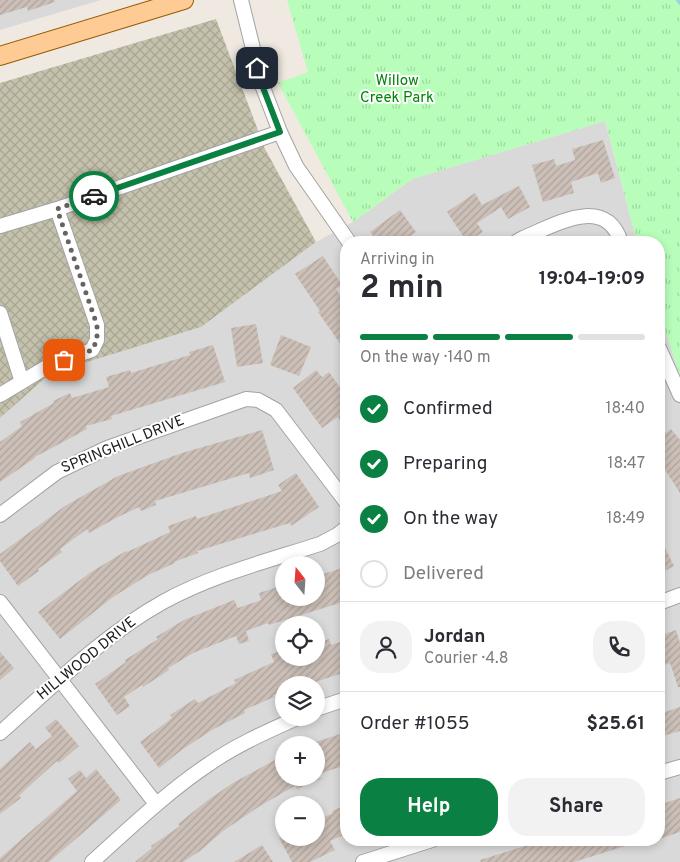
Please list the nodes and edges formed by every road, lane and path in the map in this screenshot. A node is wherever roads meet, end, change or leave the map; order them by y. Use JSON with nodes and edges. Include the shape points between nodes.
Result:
{"nodes":[{"id":1,"x":184,"y":0,"type":"edge"},
{"id":2,"x":241,"y":0,"type":"edge"},
{"id":3,"x":0,"y":56,"type":"edge"},
{"id":4,"x":280,"y":132,"type":"junction"},
{"id":5,"x":57,"y":209,"type":"junction"},
{"id":6,"x":0,"y":226,"type":"edge"},
{"id":7,"x":345,"y":236,"type":"edge"},
{"id":8,"x":528,"y":236,"type":"edge"},
{"id":9,"x":618,"y":236,"type":"edge"},
{"id":10,"x":0,"y":313,"type":"edge"},
{"id":11,"x":665,"y":361,"type":"edge"},
{"id":12,"x":22,"y":382,"type":"junction"},
{"id":13,"x":0,"y":395,"type":"edge"},
{"id":14,"x":680,"y":395,"type":"edge"},
{"id":15,"x":340,"y":494,"type":"edge"},
{"id":16,"x":0,"y":515,"type":"edge"},
{"id":17,"x":340,"y":533,"type":"edge"},
{"id":18,"x":680,"y":595,"type":"edge"},
{"id":19,"x":665,"y":601,"type":"edge"},
{"id":20,"x":0,"y":602,"type":"edge"},
{"id":21,"x":60,"y":680,"type":"junction"},
{"id":22,"x":340,"y":701,"type":"edge"},
{"id":23,"x":325,"y":706,"type":"edge"},
{"id":24,"x":279,"y":726,"type":"edge"},
{"id":25,"x":0,"y":733,"type":"edge"},
{"id":26,"x":680,"y":766,"type":"edge"},
{"id":27,"x":665,"y":771,"type":"edge"},
{"id":28,"x":156,"y":804,"type":"junction"},
{"id":29,"x":413,"y":846,"type":"edge"},
{"id":30,"x":92,"y":862,"type":"edge"},
{"id":31,"x":363,"y":862,"type":"edge"}],
"edges":[{"from":1,"to":3,"type":"main road"},
{"from":2,"to":4,"type":"street","via":[[262,85]]},
{"from":4,"to":5,"type":"street"},
{"from":4,"to":7,"type":"street","via":[[296,166]]},
{"from":5,"to":6,"type":"street"},
{"from":5,"to":12,"type":"street","via":[[97,325],[97,340],[92,350],[50,365]]},
{"from":8,"to":9,"type":"street","via":[[580,216],[600,217],[614,227]]},
{"from":10,"to":12,"type":"street"},
{"from":11,"to":14,"type":"street"},
{"from":12,"to":13,"type":"street"},
{"from":15,"to":16,"type":"street","name":"SPRINGHILL DRIVE","via":[[276,410],[258,400],[246,399],[107,448],[57,472]]},
{"from":17,"to":21,"type":"street","name":"HILLWOOD DRIVE","via":[[320,544],[210,580],[162,603],[115,634]]},
{"from":18,"to":19,"type":"street"},
{"from":20,"to":21,"type":"street"},
{"from":21,"to":25,"type":"street","name":"HILLWOOD DRIVE"},
{"from":21,"to":28,"type":"street"},
{"from":22,"to":23,"type":"street"},
{"from":24,"to":28,"type":"street","via":[[210,763]]},
{"from":26,"to":27,"type":"street"},
{"from":28,"to":30,"type":"street"},
{"from":29,"to":31,"type":"street"}]}
